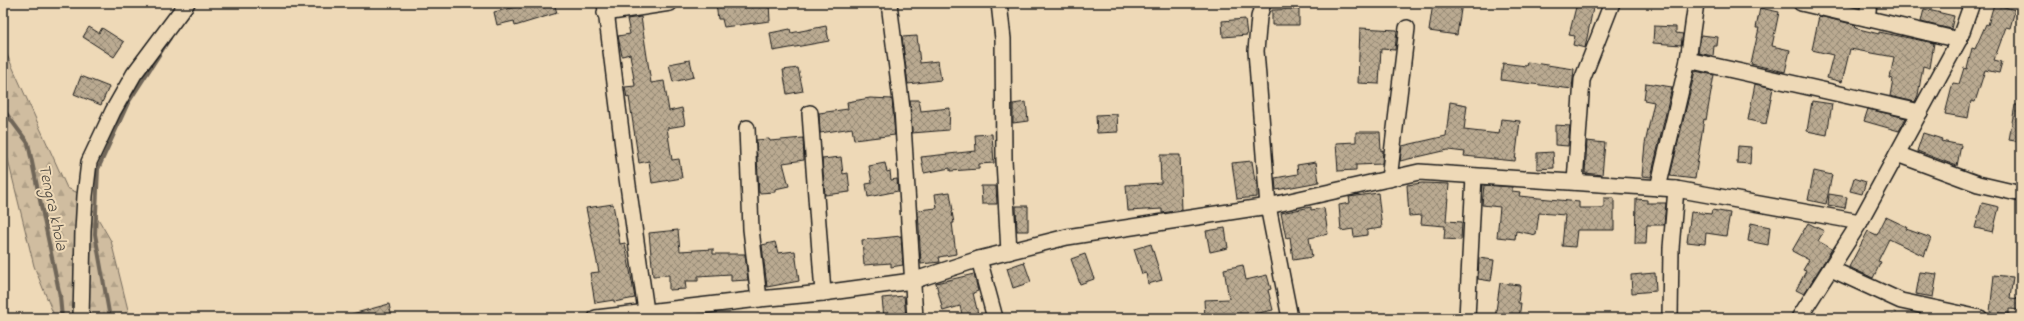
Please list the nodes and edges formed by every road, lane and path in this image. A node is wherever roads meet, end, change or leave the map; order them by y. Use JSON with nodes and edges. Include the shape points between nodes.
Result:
{"nodes":[{"id":1,"x":187,"y":3,"type":"edge"},
{"id":2,"x":670,"y":3,"type":"edge"},
{"id":3,"x":889,"y":3,"type":"edge"},
{"id":4,"x":999,"y":3,"type":"edge"},
{"id":5,"x":1263,"y":3,"type":"edge"},
{"id":6,"x":1612,"y":3,"type":"edge"},
{"id":7,"x":1696,"y":3,"type":"edge"},
{"id":8,"x":1801,"y":3,"type":"edge"},
{"id":9,"x":1869,"y":3,"type":"edge"},
{"id":10,"x":1972,"y":3,"type":"edge"},
{"id":11,"x":605,"y":8,"type":"edge"},
{"id":12,"x":1867,"y":18,"type":"junction"},
{"id":13,"x":1407,"y":28,"type":"dead end"},
{"id":14,"x":1959,"y":40,"type":"junction"},
{"id":15,"x":1688,"y":60,"type":"junction"},
{"id":16,"x":1920,"y":112,"type":"junction"},
{"id":17,"x":810,"y":113,"type":"dead end"},
{"id":18,"x":747,"y":128,"type":"dead end"},
{"id":19,"x":1897,"y":154,"type":"junction"},
{"id":20,"x":1474,"y":176,"type":"junction"},
{"id":21,"x":1389,"y":179,"type":"junction"},
{"id":22,"x":1575,"y":182,"type":"junction"},
{"id":23,"x":1658,"y":188,"type":"junction"},
{"id":24,"x":1676,"y":189,"type":"junction"},
{"id":25,"x":2021,"y":194,"type":"edge"},
{"id":26,"x":1268,"y":206,"type":"junction"},
{"id":27,"x":1860,"y":222,"type":"junction"},
{"id":28,"x":1009,"y":252,"type":"junction"},
{"id":29,"x":979,"y":260,"type":"junction"},
{"id":30,"x":1831,"y":269,"type":"junction"},
{"id":31,"x":912,"y":282,"type":"junction"},
{"id":32,"x":823,"y":293,"type":"junction"},
{"id":33,"x":759,"y":299,"type":"junction"},
{"id":34,"x":647,"y":315,"type":"edge"},
{"id":35,"x":81,"y":318,"type":"edge"},
{"id":36,"x":596,"y":318,"type":"edge"},
{"id":37,"x":915,"y":318,"type":"edge"},
{"id":38,"x":995,"y":318,"type":"edge"},
{"id":39,"x":1290,"y":318,"type":"edge"},
{"id":40,"x":1468,"y":318,"type":"edge"},
{"id":41,"x":1670,"y":318,"type":"edge"},
{"id":42,"x":1800,"y":318,"type":"edge"},
{"id":43,"x":1980,"y":318,"type":"edge"}],
"edges":[{"from":1,"to":35,"type":"street","via":[[134,74],[89,162],[84,203]]},
{"from":2,"to":11,"type":"street"},
{"from":3,"to":31,"type":"street","via":[[902,109]]},
{"from":4,"to":28,"type":"street","via":[[1003,39],[1004,160]]},
{"from":5,"to":26,"type":"street","via":[[1256,51]]},
{"from":6,"to":22,"type":"street","via":[[1582,80]]},
{"from":7,"to":15,"type":"street"},
{"from":8,"to":12,"type":"street"},
{"from":9,"to":12,"type":"street"},
{"from":10,"to":14,"type":"street"},
{"from":11,"to":34,"type":"street"},
{"from":12,"to":14,"type":"street"},
{"from":13,"to":21,"type":"street"},
{"from":14,"to":16,"type":"street"},
{"from":15,"to":16,"type":"street"},
{"from":15,"to":23,"type":"street"},
{"from":16,"to":19,"type":"street"},
{"from":17,"to":32,"type":"street"},
{"from":18,"to":33,"type":"street","via":[[751,229]]},
{"from":19,"to":25,"type":"street","via":[[1978,184]]},
{"from":19,"to":27,"type":"street"},
{"from":20,"to":21,"type":"street","via":[[1419,172]]},
{"from":20,"to":22,"type":"street"},
{"from":20,"to":40,"type":"street"},
{"from":21,"to":26,"type":"street"},
{"from":22,"to":23,"type":"street"},
{"from":23,"to":24,"type":"street"},
{"from":24,"to":27,"type":"street"},
{"from":24,"to":41,"type":"street","via":[[1671,248]]},
{"from":26,"to":28,"type":"street","via":[[1067,237]]},
{"from":26,"to":39,"type":"street"},
{"from":27,"to":30,"type":"street"},
{"from":28,"to":29,"type":"street"},
{"from":29,"to":31,"type":"street"},
{"from":29,"to":38,"type":"street"},
{"from":30,"to":42,"type":"street"},
{"from":30,"to":43,"type":"street","via":[[1901,301]]},
{"from":31,"to":32,"type":"street"},
{"from":31,"to":37,"type":"street"},
{"from":32,"to":33,"type":"street"},
{"from":33,"to":34,"type":"street"},
{"from":34,"to":36,"type":"street"}]}
